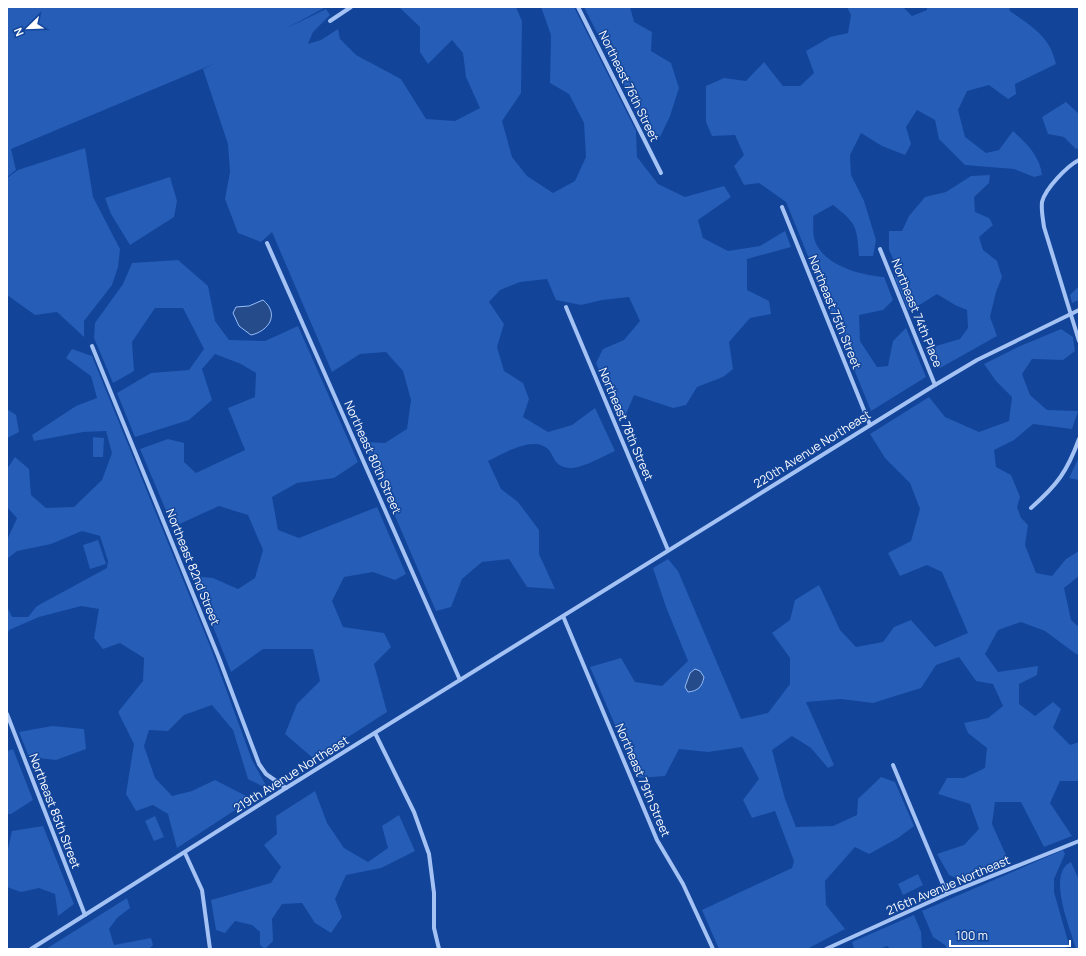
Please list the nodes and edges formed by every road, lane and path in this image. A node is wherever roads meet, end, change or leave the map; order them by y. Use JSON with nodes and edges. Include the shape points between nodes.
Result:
{"nodes":[{"id":1,"x":351,"y":7,"type":"edge"},
{"id":2,"x":578,"y":7,"type":"edge"},
{"id":3,"x":330,"y":21,"type":"dead end"},
{"id":4,"x":1079,"y":160,"type":"edge"},
{"id":5,"x":661,"y":173,"type":"dead end"},
{"id":6,"x":782,"y":207,"type":"dead end"},
{"id":7,"x":267,"y":242,"type":"dead end"},
{"id":8,"x":880,"y":249,"type":"dead end"},
{"id":9,"x":566,"y":307,"type":"dead end"},
{"id":10,"x":1079,"y":310,"type":"edge"},
{"id":11,"x":1071,"y":314,"type":"junction"},
{"id":12,"x":1079,"y":341,"type":"edge"},
{"id":13,"x":92,"y":346,"type":"dead end"},
{"id":14,"x":935,"y":385,"type":"junction"},
{"id":15,"x":870,"y":425,"type":"junction"},
{"id":16,"x":1079,"y":439,"type":"edge"},
{"id":17,"x":1031,"y":508,"type":"dead end"},
{"id":18,"x":668,"y":550,"type":"junction"},
{"id":19,"x":563,"y":616,"type":"junction"},
{"id":20,"x":460,"y":680,"type":"junction"},
{"id":21,"x":7,"y":714,"type":"edge"},
{"id":22,"x":376,"y":733,"type":"junction"},
{"id":23,"x":893,"y":765,"type":"dead end"},
{"id":24,"x":286,"y":788,"type":"junction"},
{"id":25,"x":1079,"y":841,"type":"edge"},
{"id":26,"x":184,"y":853,"type":"junction"},
{"id":27,"x":947,"y":894,"type":"junction"},
{"id":28,"x":85,"y":915,"type":"junction"},
{"id":29,"x":31,"y":949,"type":"edge"},
{"id":30,"x":210,"y":949,"type":"edge"},
{"id":31,"x":439,"y":949,"type":"edge"},
{"id":32,"x":713,"y":949,"type":"edge"},
{"id":33,"x":826,"y":949,"type":"edge"}],
"edges":[{"from":1,"to":3,"type":"street"},
{"from":2,"to":5,"type":"street","name":"Northeast 76th Street"},
{"from":4,"to":11,"type":"street","via":[[1050,188],[1043,200],[1042,210],[1044,227]]},
{"from":6,"to":15,"type":"street","name":"Northeast 75th Street"},
{"from":7,"to":20,"type":"street","name":"Northeast 80th Street"},
{"from":8,"to":14,"type":"street","name":"Northeast 74th Place"},
{"from":9,"to":18,"type":"street","name":"Northeast 78th Street"},
{"from":10,"to":11,"type":"street","name":"220th Avenue Northeast"},
{"from":11,"to":12,"type":"street"},
{"from":11,"to":14,"type":"street","name":"220th Avenue Northeast","via":[[977,360]]},
{"from":13,"to":24,"type":"street","name":"Northeast 82nd Street","via":[[219,658],[259,764],[266,774]]},
{"from":14,"to":15,"type":"street","name":"220th Avenue Northeast"},
{"from":15,"to":18,"type":"street","name":"220th Avenue Northeast"},
{"from":16,"to":17,"type":"street","via":[[1072,459],[1057,484]]},
{"from":18,"to":19,"type":"street","name":"220th Avenue Northeast"},
{"from":19,"to":20,"type":"street","name":"219th Avenue Northeast"},
{"from":19,"to":32,"type":"street","name":"Northeast 79th Street","via":[[657,840],[683,884]]},
{"from":20,"to":22,"type":"street","name":"219th Avenue Northeast"},
{"from":21,"to":28,"type":"street","name":"Northeast 85th Street"},
{"from":22,"to":24,"type":"street","name":"219th Avenue Northeast"},
{"from":22,"to":31,"type":"street","via":[[414,812],[429,854],[434,893],[434,928]]},
{"from":23,"to":27,"type":"street"},
{"from":24,"to":26,"type":"street","name":"219th Avenue Northeast"},
{"from":25,"to":27,"type":"street","name":"216th Avenue Northeast"},
{"from":26,"to":28,"type":"street","name":"219th Avenue Northeast"},
{"from":26,"to":30,"type":"street","via":[[202,890]]},
{"from":27,"to":33,"type":"street","name":"216th Avenue Northeast"},
{"from":28,"to":29,"type":"street","name":"219th Avenue Northeast"}]}
